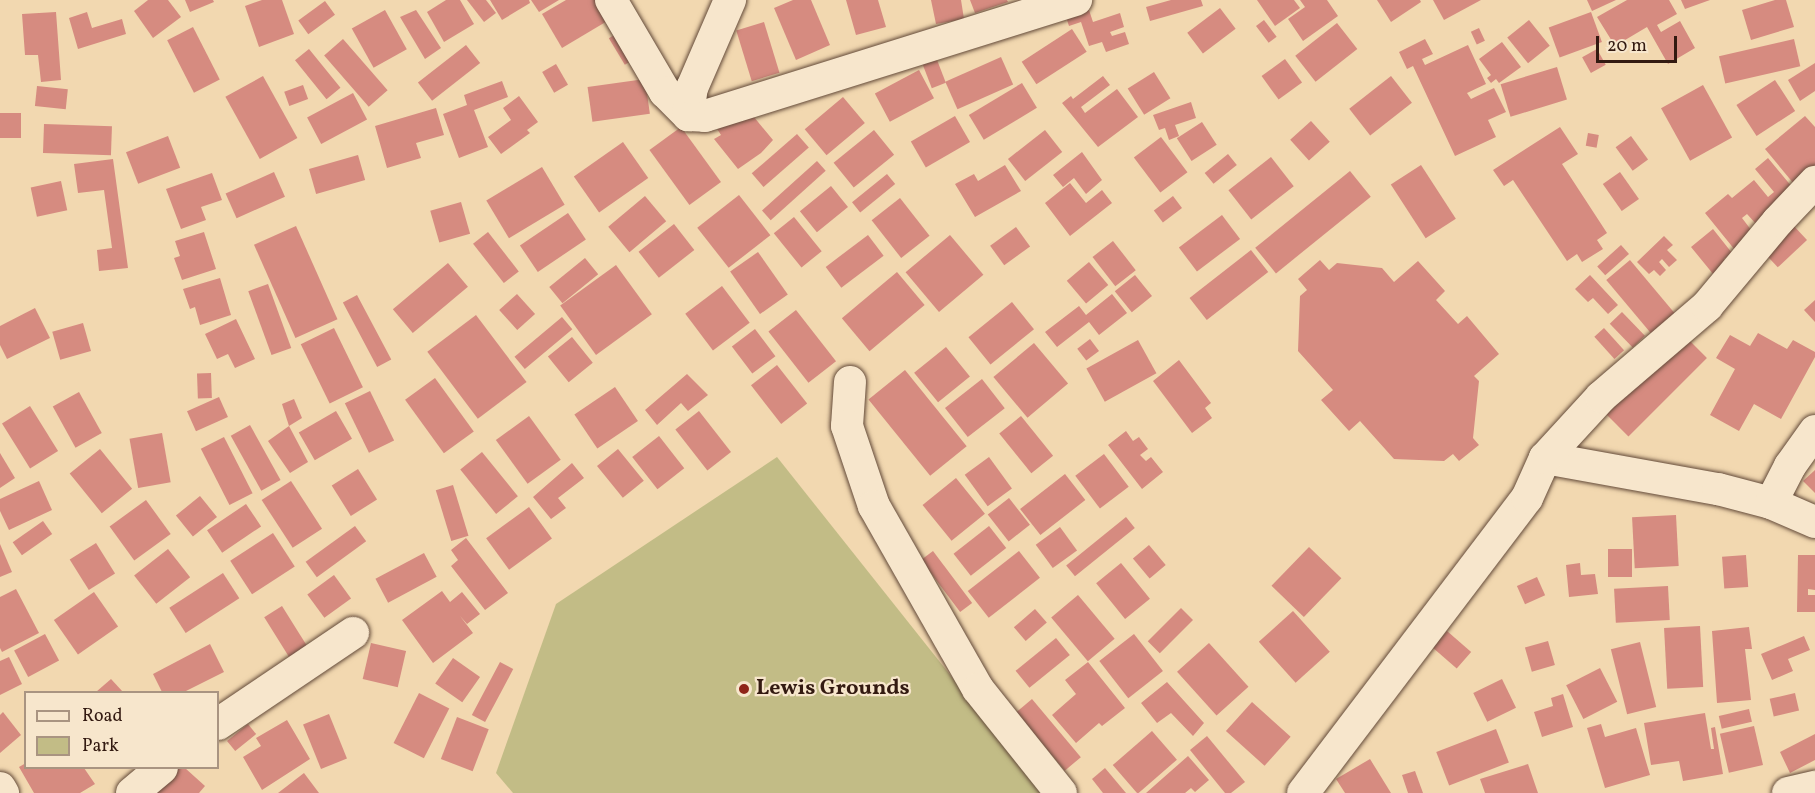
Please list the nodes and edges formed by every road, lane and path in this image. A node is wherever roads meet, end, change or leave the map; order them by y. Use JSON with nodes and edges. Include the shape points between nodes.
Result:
{"nodes":[{"id":1,"x":611,"y":0,"type":"edge"},
{"id":2,"x":730,"y":0,"type":"edge"},
{"id":3,"x":1076,"y":0,"type":"edge"},
{"id":4,"x":688,"y":115,"type":"junction"},
{"id":5,"x":1815,"y":182,"type":"edge"},
{"id":6,"x":850,"y":382,"type":"dead end"},
{"id":7,"x":1815,"y":431,"type":"edge"},
{"id":8,"x":1545,"y":458,"type":"junction"},
{"id":9,"x":1771,"y":503,"type":"junction"},
{"id":10,"x":1815,"y":522,"type":"edge"},
{"id":11,"x":353,"y":633,"type":"dead end"},
{"id":12,"x":219,"y":723,"type":"edge"},
{"id":13,"x":161,"y":769,"type":"edge"},
{"id":14,"x":1815,"y":787,"type":"edge"},
{"id":15,"x":0,"y":788,"type":"edge"},
{"id":16,"x":3,"y":793,"type":"edge"},
{"id":17,"x":132,"y":793,"type":"edge"},
{"id":18,"x":1061,"y":793,"type":"edge"},
{"id":19,"x":1303,"y":793,"type":"edge"},
{"id":20,"x":1788,"y":793,"type":"edge"}],
"edges":[{"from":1,"to":4,"type":"street","via":[[665,92]]},
{"from":2,"to":4,"type":"street","via":[[692,88]]},
{"from":3,"to":4,"type":"street","via":[[705,116]]},
{"from":5,"to":8,"type":"street","via":[[1707,306],[1601,397]]},
{"from":6,"to":18,"type":"street","via":[[847,426],[874,506],[978,689]]},
{"from":7,"to":9,"type":"street","via":[[1790,466]]},
{"from":8,"to":9,"type":"street","via":[[1718,489]]},
{"from":8,"to":19,"type":"street","via":[[1527,498]]},
{"from":9,"to":10,"type":"street"},
{"from":11,"to":12,"type":"street"},
{"from":13,"to":17,"type":"street"},
{"from":14,"to":20,"type":"street"},
{"from":15,"to":16,"type":"street"}]}
